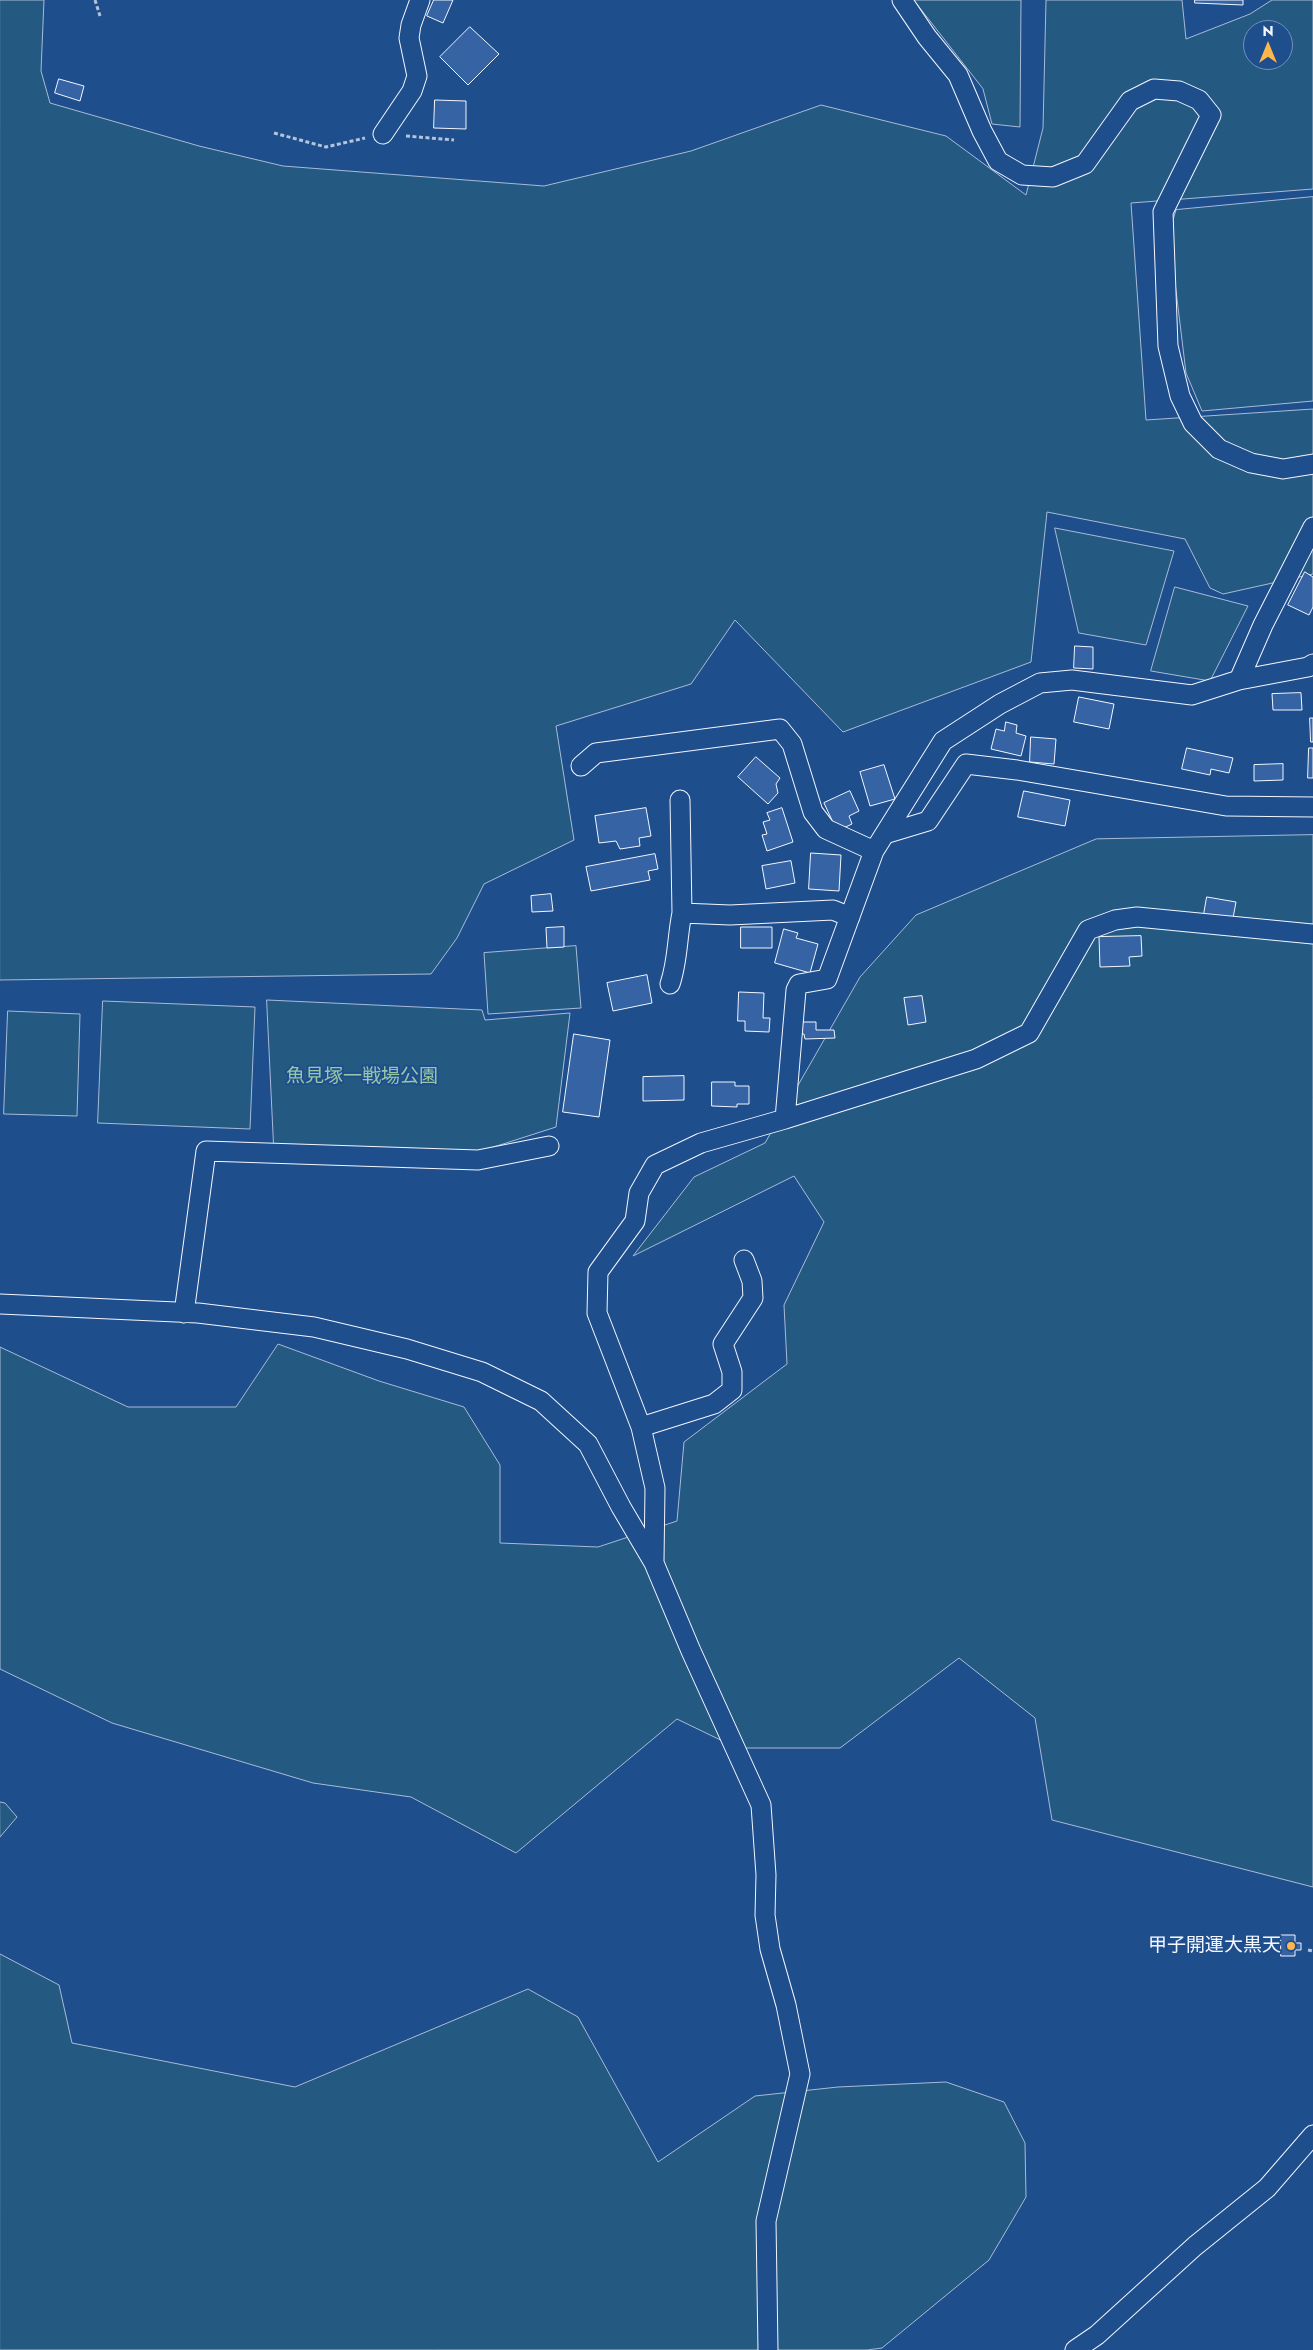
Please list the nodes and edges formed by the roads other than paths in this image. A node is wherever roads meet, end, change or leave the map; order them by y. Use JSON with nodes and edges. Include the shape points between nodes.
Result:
{"nodes":[{"id":1,"x":420,"y":0,"type":"edge"},
{"id":2,"x":902,"y":0,"type":"edge"},
{"id":3,"x":383,"y":134,"type":"dead end"},
{"id":4,"x":1313,"y":464,"type":"edge"},
{"id":5,"x":1313,"y":527,"type":"edge"},
{"id":6,"x":1313,"y":664,"type":"edge"},
{"id":7,"x":1238,"y":680,"type":"junction"},
{"id":8,"x":582,"y":766,"type":"dead end"},
{"id":9,"x":680,"y":800,"type":"dead end"},
{"id":10,"x":1313,"y":807,"type":"edge"},
{"id":11,"x":885,"y":834,"type":"junction"},
{"id":12,"x":874,"y":851,"type":"junction"},
{"id":13,"x":682,"y":913,"type":"junction"},
{"id":14,"x":850,"y":917,"type":"junction"},
{"id":15,"x":1313,"y":934,"type":"edge"},
{"id":16,"x":670,"y":984,"type":"dead end"},
{"id":17,"x":785,"y":1119,"type":"junction"},
{"id":18,"x":549,"y":1146,"type":"dead end"},
{"id":19,"x":744,"y":1260,"type":"dead end"},
{"id":20,"x":0,"y":1304,"type":"edge"},
{"id":21,"x":184,"y":1313,"type":"junction"},
{"id":22,"x":641,"y":1427,"type":"junction"},
{"id":23,"x":654,"y":1562,"type":"junction"},
{"id":24,"x":1313,"y":2135,"type":"edge"},
{"id":25,"x":768,"y":2350,"type":"edge"},
{"id":26,"x":1075,"y":2350,"type":"edge"}],
"edges":[{"from":1,"to":3,"type":"street","via":[[409,38],[417,76],[412,91]]},
{"from":2,"to":4,"type":"street","via":[[958,75],[998,161],[1022,175],[1053,177],[1085,164],[1130,101],[1154,88],[1179,91],[1199,100],[1211,115],[1163,212],[1168,346],[1180,396],[1193,423],[1219,449],[1251,463],[1282,469]]},
{"from":5,"to":7,"type":"street"},
{"from":6,"to":7,"type":"street"},
{"from":7,"to":11,"type":"street","via":[[1192,695],[1072,680],[1040,683],[1000,704],[943,741]]},
{"from":8,"to":12,"type":"street","via":[[596,754],[780,729],[792,744],[813,812],[826,829]]},
{"from":9,"to":13,"type":"street"},
{"from":10,"to":11,"type":"street","via":[[1226,806],[966,764],[928,821]]},
{"from":11,"to":12,"type":"street"},
{"from":12,"to":14,"type":"street"},
{"from":13,"to":14,"type":"street","via":[[833,910]]},
{"from":13,"to":16,"type":"street","via":[[676,966]]},
{"from":14,"to":17,"type":"street","via":[[827,979],[799,984],[796,990]]},
{"from":15,"to":17,"type":"street","via":[[1136,917],[1115,920],[1088,930],[1029,1033],[976,1059]]},
{"from":17,"to":22,"type":"street","via":[[701,1143],[655,1165],[639,1193],[635,1221],[598,1272],[597,1313]]},
{"from":18,"to":21,"type":"street","via":[[478,1160],[206,1151]]},
{"from":19,"to":22,"type":"street","via":[[752,1280],[753,1298],[723,1344],[732,1372],[732,1390],[714,1404]]},
{"from":20,"to":21,"type":"street"},
{"from":21,"to":23,"type":"street","via":[[314,1327],[407,1349],[482,1372],[541,1402],[588,1444]]},
{"from":22,"to":23,"type":"street","via":[[654,1488]]},
{"from":23,"to":25,"type":"street","via":[[761,1806],[765,1915],[800,2074],[766,2220]]},
{"from":24,"to":26,"type":"street","via":[[1267,2188],[1195,2246],[1097,2335]]}]}
